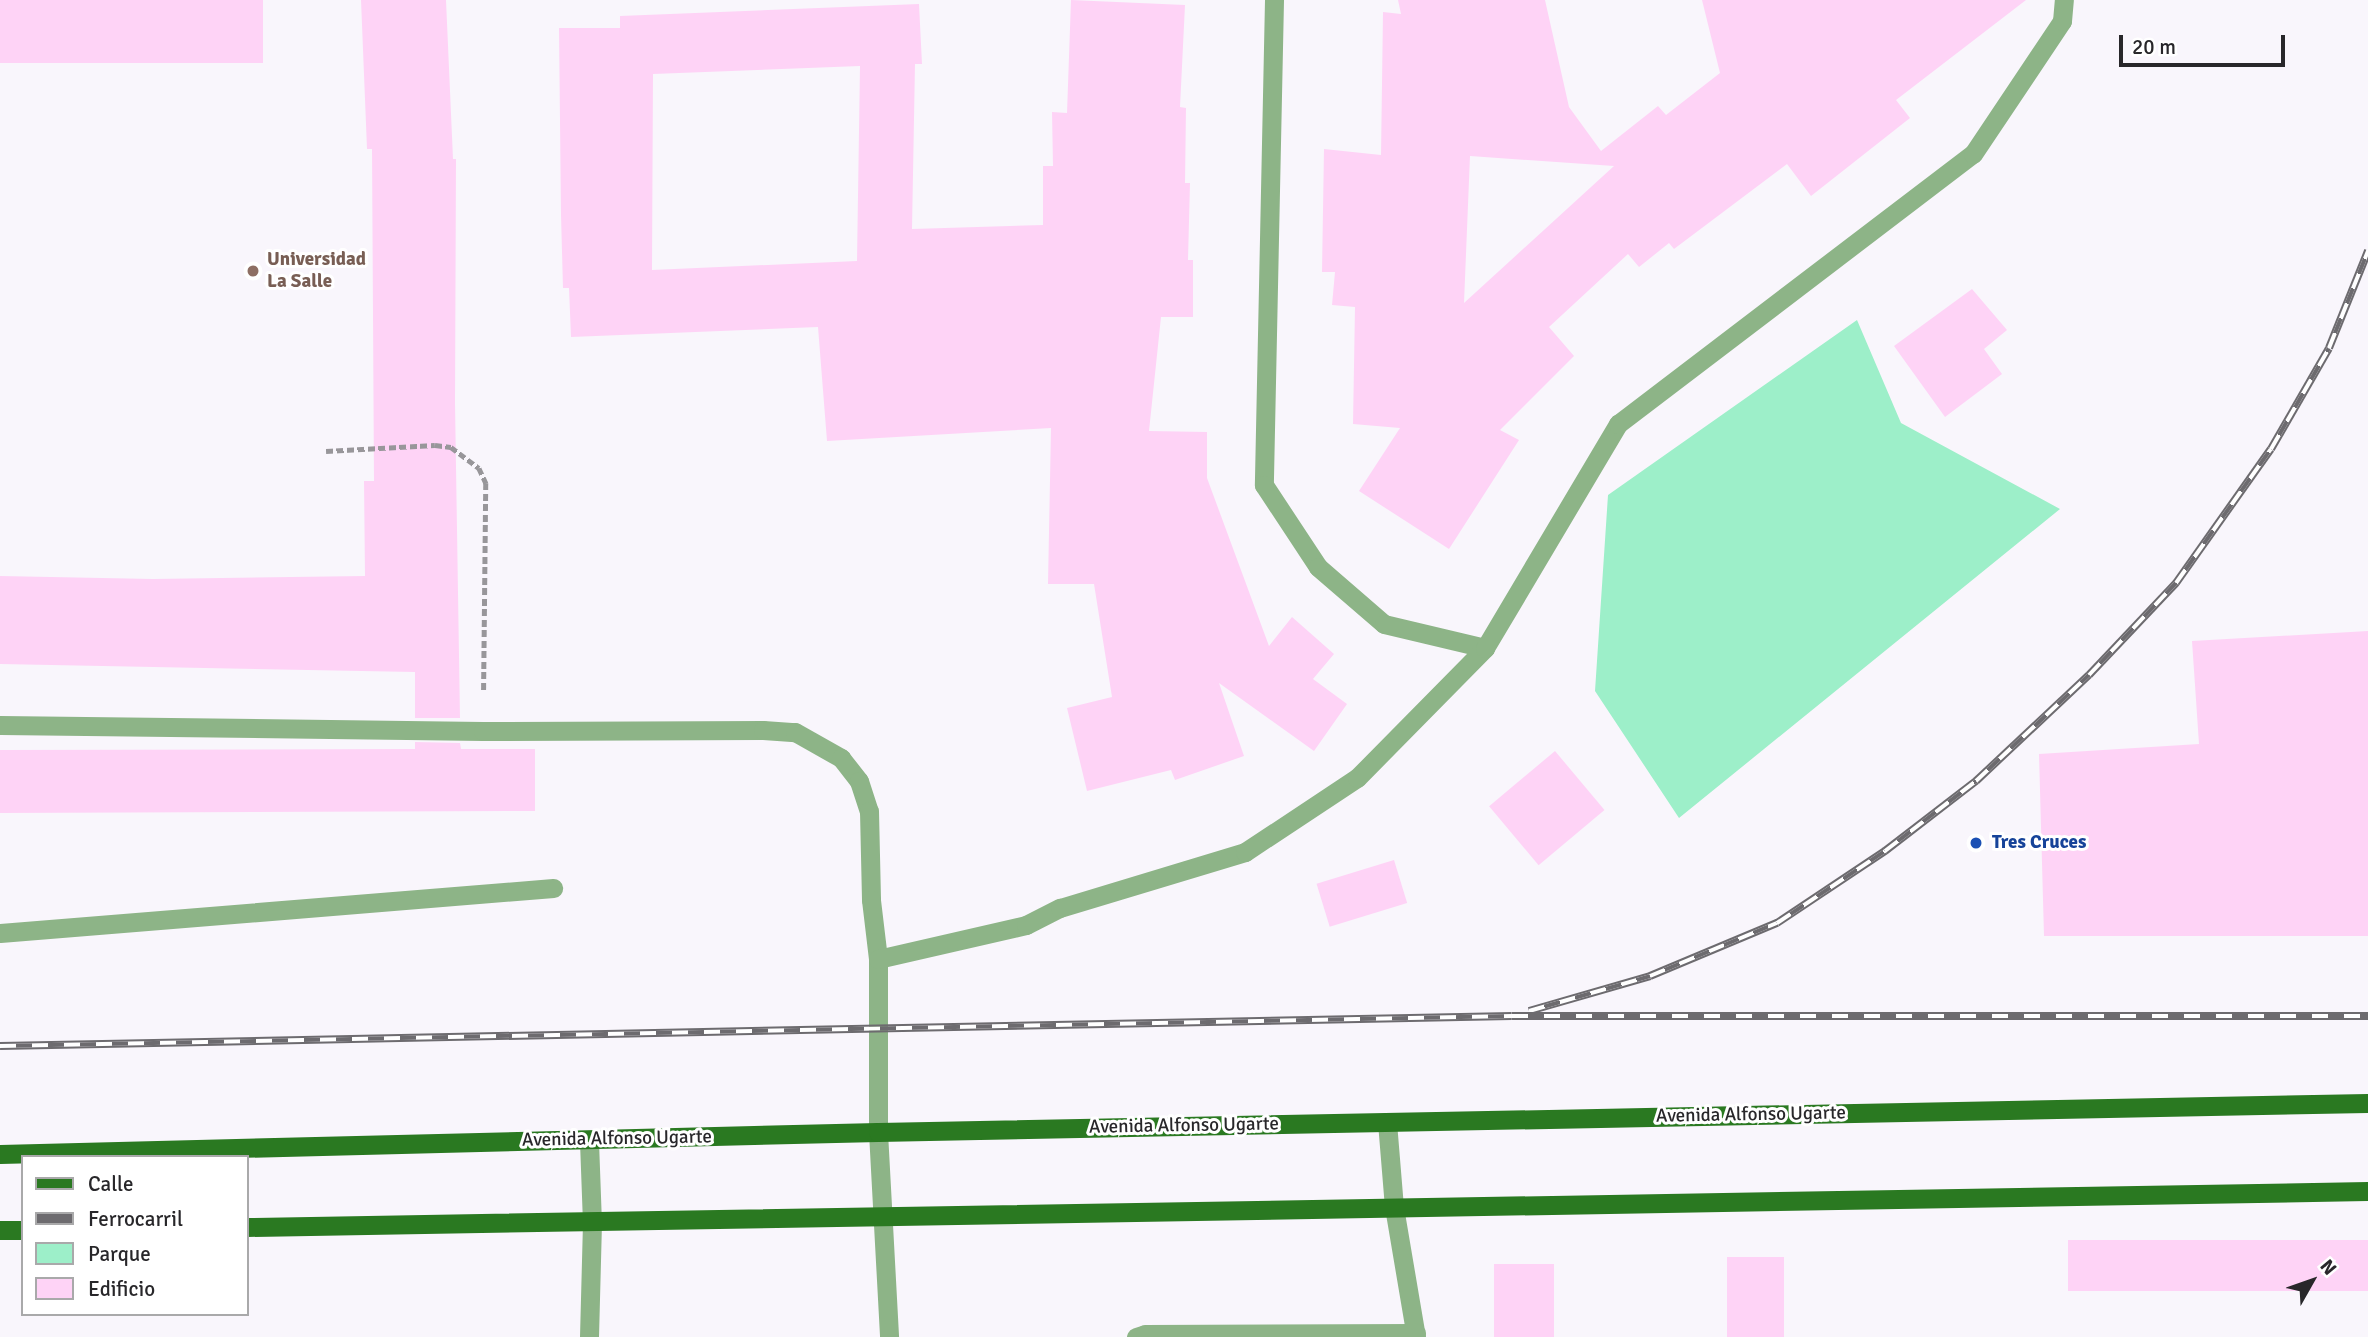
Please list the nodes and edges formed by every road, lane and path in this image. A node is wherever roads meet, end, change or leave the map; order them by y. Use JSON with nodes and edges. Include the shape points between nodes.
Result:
{"nodes":[{"id":1,"x":1274,"y":0,"type":"edge"},
{"id":2,"x":2064,"y":0,"type":"edge"},
{"id":3,"x":326,"y":451,"type":"dead end"},
{"id":4,"x":1485,"y":648,"type":"junction"},
{"id":5,"x":0,"y":725,"type":"edge"},
{"id":6,"x":483,"y":731,"type":"junction"},
{"id":7,"x":553,"y":888,"type":"dead end"},
{"id":8,"x":0,"y":933,"type":"edge"},
{"id":9,"x":878,"y":959,"type":"junction"},
{"id":10,"x":2368,"y":1102,"type":"edge"},
{"id":11,"x":1387,"y":1122,"type":"junction"},
{"id":12,"x":878,"y":1132,"type":"junction"},
{"id":13,"x":589,"y":1140,"type":"junction"},
{"id":14,"x":0,"y":1154,"type":"edge"},
{"id":15,"x":2368,"y":1191,"type":"edge"},
{"id":16,"x":1394,"y":1207,"type":"junction"},
{"id":17,"x":881,"y":1218,"type":"junction"},
{"id":18,"x":592,"y":1223,"type":"junction"},
{"id":19,"x":248,"y":1227,"type":"edge"},
{"id":20,"x":0,"y":1230,"type":"edge"},
{"id":21,"x":21,"y":1230,"type":"edge"},
{"id":22,"x":1416,"y":1335,"type":"edge"},
{"id":23,"x":589,"y":1337,"type":"edge"},
{"id":24,"x":889,"y":1337,"type":"edge"},
{"id":25,"x":1136,"y":1337,"type":"edge"}],
"edges":[{"from":1,"to":4,"type":"street","via":[[1264,485],[1318,566],[1384,624]]},
{"from":2,"to":4,"type":"street","via":[[2062,21],[1973,154],[1618,424]]},
{"from":3,"to":6,"type":"path","via":[[435,445],[451,447],[479,468],[486,483]]},
{"from":4,"to":9,"type":"street","via":[[1357,778],[1245,852],[1060,908],[1026,925]]},
{"from":5,"to":6,"type":"street"},
{"from":6,"to":9,"type":"street","via":[[763,730],[795,732],[816,741],[841,758],[859,781],[869,811]]},
{"from":7,"to":8,"type":"street"},
{"from":9,"to":12,"type":"street"},
{"from":10,"to":11,"type":"main road","name":"Avenida Alfonso Ugarte"},
{"from":11,"to":12,"type":"main road","name":"Avenida Alfonso Ugarte"},
{"from":11,"to":16,"type":"street"},
{"from":12,"to":13,"type":"main road","name":"Avenida Alfonso Ugarte"},
{"from":12,"to":17,"type":"street"},
{"from":13,"to":14,"type":"main road","name":"Avenida Alfonso Ugarte"},
{"from":13,"to":18,"type":"street"},
{"from":15,"to":16,"type":"main road"},
{"from":16,"to":17,"type":"main road"},
{"from":16,"to":22,"type":"street"},
{"from":17,"to":18,"type":"main road"},
{"from":17,"to":24,"type":"street"},
{"from":18,"to":19,"type":"main road"},
{"from":18,"to":23,"type":"street"},
{"from":20,"to":21,"type":"main road"},
{"from":22,"to":25,"type":"street"}]}
